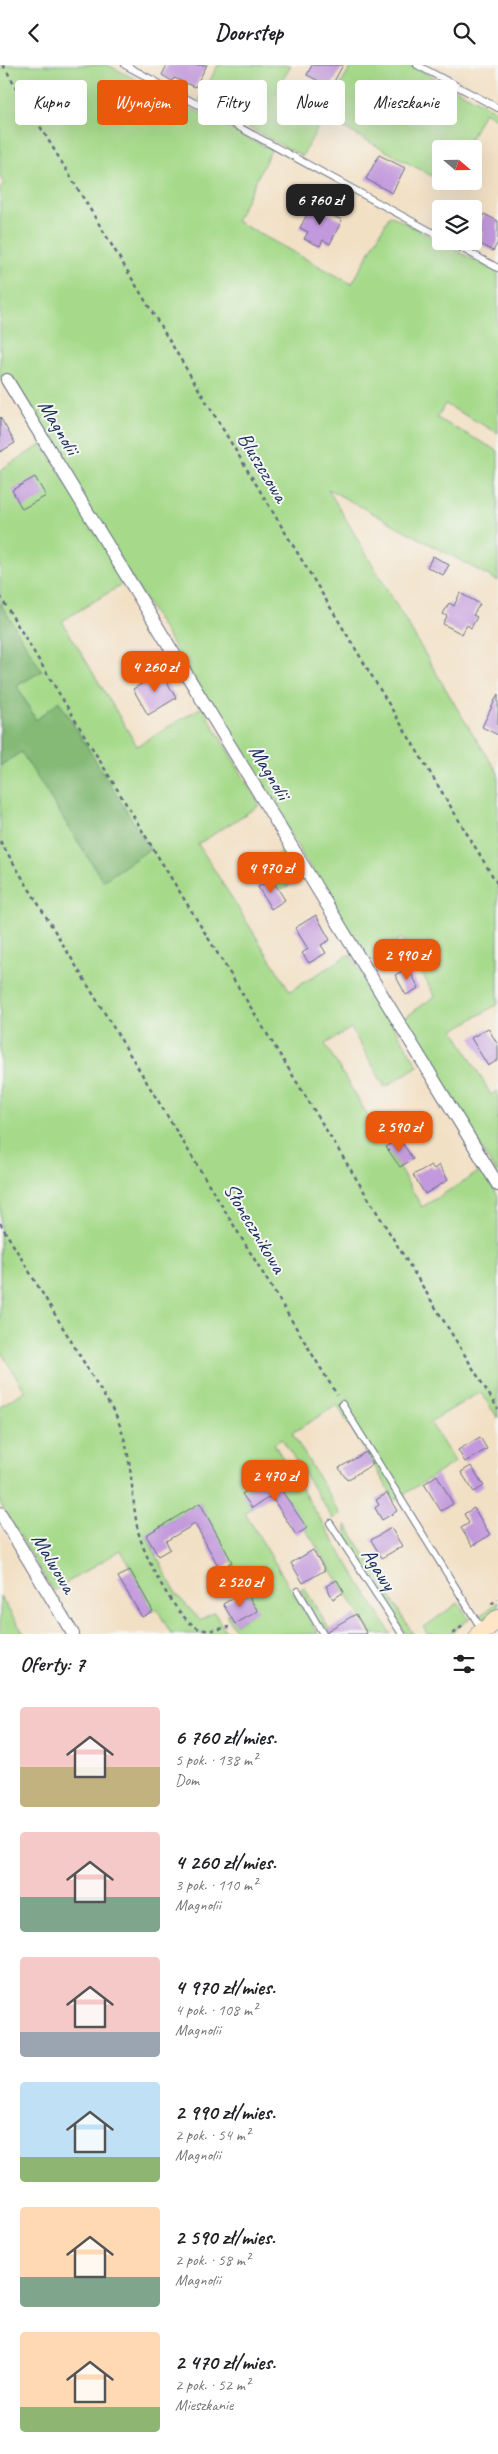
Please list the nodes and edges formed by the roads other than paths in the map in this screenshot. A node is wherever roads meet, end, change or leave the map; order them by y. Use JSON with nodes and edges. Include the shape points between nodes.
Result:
{"nodes":[{"id":1,"x":125,"y":65,"type":"edge"},
{"id":2,"x":417,"y":65,"type":"edge"},
{"id":3,"x":498,"y":108,"type":"edge"},
{"id":4,"x":432,"y":232,"type":"edge"},
{"id":5,"x":465,"y":250,"type":"edge"},
{"id":6,"x":498,"y":268,"type":"edge"},
{"id":7,"x":7,"y":381,"type":"dead end"},
{"id":8,"x":498,"y":1185,"type":"edge"},
{"id":9,"x":342,"y":1403,"type":"road end"},
{"id":10,"x":0,"y":1513,"type":"edge"},
{"id":11,"x":330,"y":1523,"type":"dead end"},
{"id":12,"x":298,"y":1591,"type":"dead end"},
{"id":13,"x":498,"y":1619,"type":"edge"},
{"id":14,"x":481,"y":1633,"type":"edge"},
{"id":15,"x":73,"y":1634,"type":"edge"},
{"id":16,"x":323,"y":1634,"type":"edge"},
{"id":17,"x":402,"y":1634,"type":"edge"}],
"edges":[{"from":1,"to":4,"type":"lane"},
{"from":2,"to":3,"type":"lane"},
{"from":5,"to":6,"type":"lane"},
{"from":7,"to":8,"type":"street","name":"Magnolii"},
{"from":9,"to":14,"type":"lane"},
{"from":10,"to":15,"type":"street","name":"Malwowa"},
{"from":11,"to":17,"type":"lane","name":"Agawy"},
{"from":12,"to":16,"type":"lane"},
{"from":13,"to":14,"type":"main road"}]}
